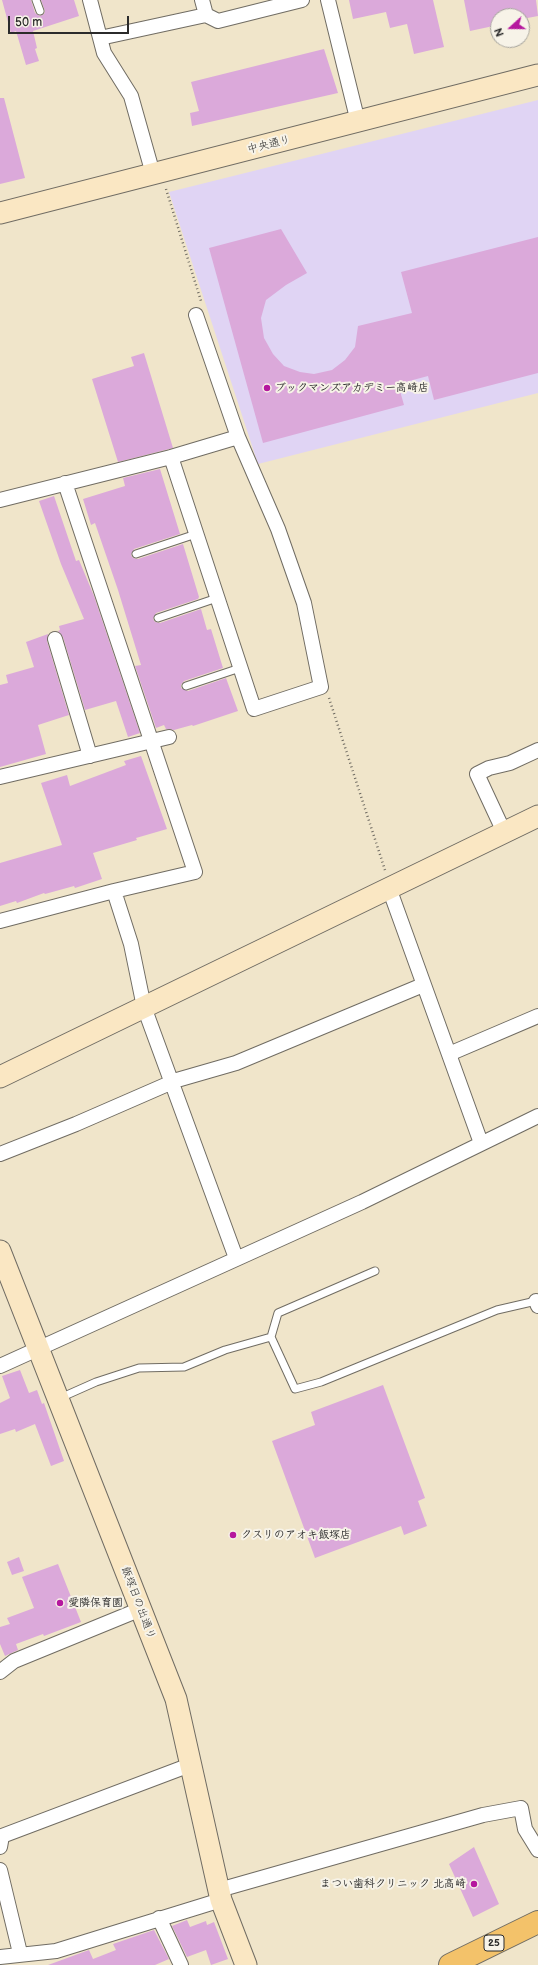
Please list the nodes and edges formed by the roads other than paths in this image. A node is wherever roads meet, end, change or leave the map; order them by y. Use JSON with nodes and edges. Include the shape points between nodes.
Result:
{"nodes":[{"id":1,"x":36,"y":0,"type":"edge"},
{"id":2,"x":90,"y":0,"type":"edge"},
{"id":3,"x":202,"y":0,"type":"edge"},
{"id":4,"x":302,"y":0,"type":"edge"},
{"id":5,"x":328,"y":0,"type":"edge"},
{"id":6,"x":40,"y":11,"type":"dead end"},
{"id":7,"x":206,"y":16,"type":"junction"},
{"id":8,"x":100,"y":38,"type":"junction"},
{"id":9,"x":538,"y":75,"type":"edge"},
{"id":10,"x":358,"y":122,"type":"junction"},
{"id":11,"x":157,"y":173,"type":"junction"},
{"id":12,"x":0,"y":213,"type":"edge"},
{"id":13,"x":196,"y":316,"type":"road end"},
{"id":14,"x":238,"y":438,"type":"junction"},
{"id":15,"x":171,"y":457,"type":"junction"},
{"id":16,"x":65,"y":483,"type":"junction"},
{"id":17,"x":0,"y":500,"type":"edge"},
{"id":18,"x":196,"y":534,"type":"junction"},
{"id":19,"x":136,"y":554,"type":"dead end"},
{"id":20,"x":217,"y":598,"type":"junction"},
{"id":21,"x":158,"y":618,"type":"dead end"},
{"id":22,"x":55,"y":639,"type":"dead end"},
{"id":23,"x":240,"y":668,"type":"junction"},
{"id":24,"x":186,"y":686,"type":"dead end"},
{"id":25,"x":169,"y":737,"type":"dead end"},
{"id":26,"x":152,"y":741,"type":"junction"},
{"id":27,"x":538,"y":750,"type":"edge"},
{"id":28,"x":90,"y":756,"type":"junction"},
{"id":29,"x":0,"y":777,"type":"edge"},
{"id":30,"x":538,"y":816,"type":"edge"},
{"id":31,"x":504,"y":832,"type":"junction"},
{"id":32,"x":389,"y":888,"type":"junction"},
{"id":33,"x":114,"y":891,"type":"junction"},
{"id":34,"x":0,"y":921,"type":"edge"},
{"id":35,"x":423,"y":985,"type":"junction"},
{"id":36,"x":144,"y":1007,"type":"junction"},
{"id":37,"x":538,"y":1016,"type":"edge"},
{"id":38,"x":449,"y":1054,"type":"junction"},
{"id":39,"x":0,"y":1077,"type":"edge"},
{"id":40,"x":172,"y":1082,"type":"junction"},
{"id":41,"x":538,"y":1116,"type":"edge"},
{"id":42,"x":482,"y":1144,"type":"junction"},
{"id":43,"x":0,"y":1154,"type":"edge"},
{"id":44,"x":0,"y":1251,"type":"edge"},
{"id":45,"x":236,"y":1258,"type":"junction"},
{"id":46,"x":374,"y":1271,"type":"dead end"},
{"id":47,"x":537,"y":1304,"type":"edge"},
{"id":48,"x":271,"y":1337,"type":"junction"},
{"id":49,"x":38,"y":1350,"type":"junction"},
{"id":50,"x":0,"y":1366,"type":"edge"},
{"id":51,"x":58,"y":1399,"type":"junction"},
{"id":52,"x":141,"y":1609,"type":"junction"},
{"id":53,"x":0,"y":1672,"type":"edge"},
{"id":54,"x":190,"y":1765,"type":"junction"},
{"id":55,"x":0,"y":1847,"type":"edge"},
{"id":56,"x":538,"y":1850,"type":"edge"},
{"id":57,"x":0,"y":1870,"type":"edge"},
{"id":58,"x":220,"y":1895,"type":"junction"},
{"id":59,"x":159,"y":1918,"type":"junction"},
{"id":60,"x":538,"y":1922,"type":"edge"},
{"id":61,"x":20,"y":1954,"type":"junction"},
{"id":62,"x":0,"y":1957,"type":"edge"},
{"id":63,"x":0,"y":1962,"type":"edge"},
{"id":64,"x":1,"y":1965,"type":"edge"},
{"id":65,"x":180,"y":1965,"type":"edge"},
{"id":66,"x":246,"y":1965,"type":"edge"},
{"id":67,"x":450,"y":1965,"type":"edge"}],
"edges":[{"from":1,"to":6,"type":"lane"},
{"from":2,"to":8,"type":"street"},
{"from":3,"to":7,"type":"street"},
{"from":4,"to":7,"type":"street","via":[[218,21]]},
{"from":5,"to":10,"type":"street"},
{"from":7,"to":8,"type":"street"},
{"from":8,"to":11,"type":"street","via":[[104,53],[131,96]]},
{"from":9,"to":10,"type":"street","name":"中央通り"},
{"from":10,"to":11,"type":"street","name":"中央通り"},
{"from":11,"to":12,"type":"street","name":"中央通り"},
{"from":13,"to":14,"type":"street"},
{"from":14,"to":15,"type":"street"},
{"from":14,"to":23,"type":"street","via":[[278,529],[304,603],[321,686],[254,710]]},
{"from":15,"to":16,"type":"street"},
{"from":15,"to":18,"type":"street"},
{"from":16,"to":17,"type":"street"},
{"from":16,"to":26,"type":"street"},
{"from":18,"to":19,"type":"lane"},
{"from":18,"to":20,"type":"street"},
{"from":20,"to":21,"type":"lane"},
{"from":20,"to":23,"type":"street"},
{"from":22,"to":28,"type":"street"},
{"from":23,"to":24,"type":"lane"},
{"from":25,"to":26,"type":"street"},
{"from":26,"to":28,"type":"street"},
{"from":26,"to":33,"type":"street","via":[[195,872]]},
{"from":27,"to":31,"type":"street","via":[[478,774]]},
{"from":28,"to":29,"type":"street"},
{"from":30,"to":31,"type":"street"},
{"from":31,"to":32,"type":"street"},
{"from":32,"to":35,"type":"street"},
{"from":32,"to":36,"type":"street"},
{"from":33,"to":34,"type":"street"},
{"from":33,"to":36,"type":"street","via":[[131,944]]},
{"from":35,"to":38,"type":"street"},
{"from":35,"to":40,"type":"street","via":[[236,1063]]},
{"from":36,"to":39,"type":"street"},
{"from":36,"to":40,"type":"street"},
{"from":37,"to":38,"type":"street"},
{"from":38,"to":42,"type":"street"},
{"from":40,"to":43,"type":"street"},
{"from":40,"to":45,"type":"street"},
{"from":41,"to":42,"type":"street"},
{"from":42,"to":45,"type":"street","via":[[362,1202]]},
{"from":44,"to":49,"type":"street","name":"飯塚日の出通り"},
{"from":45,"to":49,"type":"street"},
{"from":46,"to":48,"type":"lane","via":[[278,1313]]},
{"from":47,"to":48,"type":"lane","via":[[497,1310],[321,1382],[295,1389]]},
{"from":48,"to":51,"type":"lane","via":[[225,1350],[184,1367],[139,1368],[96,1382]]},
{"from":49,"to":50,"type":"street"},
{"from":49,"to":51,"type":"street","name":"飯塚日の出通り"},
{"from":51,"to":52,"type":"street","name":"飯塚日の出通り"},
{"from":52,"to":53,"type":"street","via":[[14,1660]]},
{"from":52,"to":54,"type":"street","name":"飯塚日の出通り","via":[[176,1699]]},
{"from":54,"to":55,"type":"street","via":[[2,1836]]},
{"from":54,"to":58,"type":"street","name":"飯塚日の出通り"},
{"from":56,"to":58,"type":"street","via":[[525,1829],[521,1808],[483,1815]]},
{"from":57,"to":61,"type":"street"},
{"from":58,"to":59,"type":"street"},
{"from":58,"to":66,"type":"street","name":"飯塚日の出通り"},
{"from":59,"to":61,"type":"street","via":[[56,1951]]},
{"from":59,"to":65,"type":"street"},
{"from":60,"to":67,"type":"main road","number":"25"},
{"from":61,"to":62,"type":"street"},
{"from":63,"to":64,"type":"street"}]}
